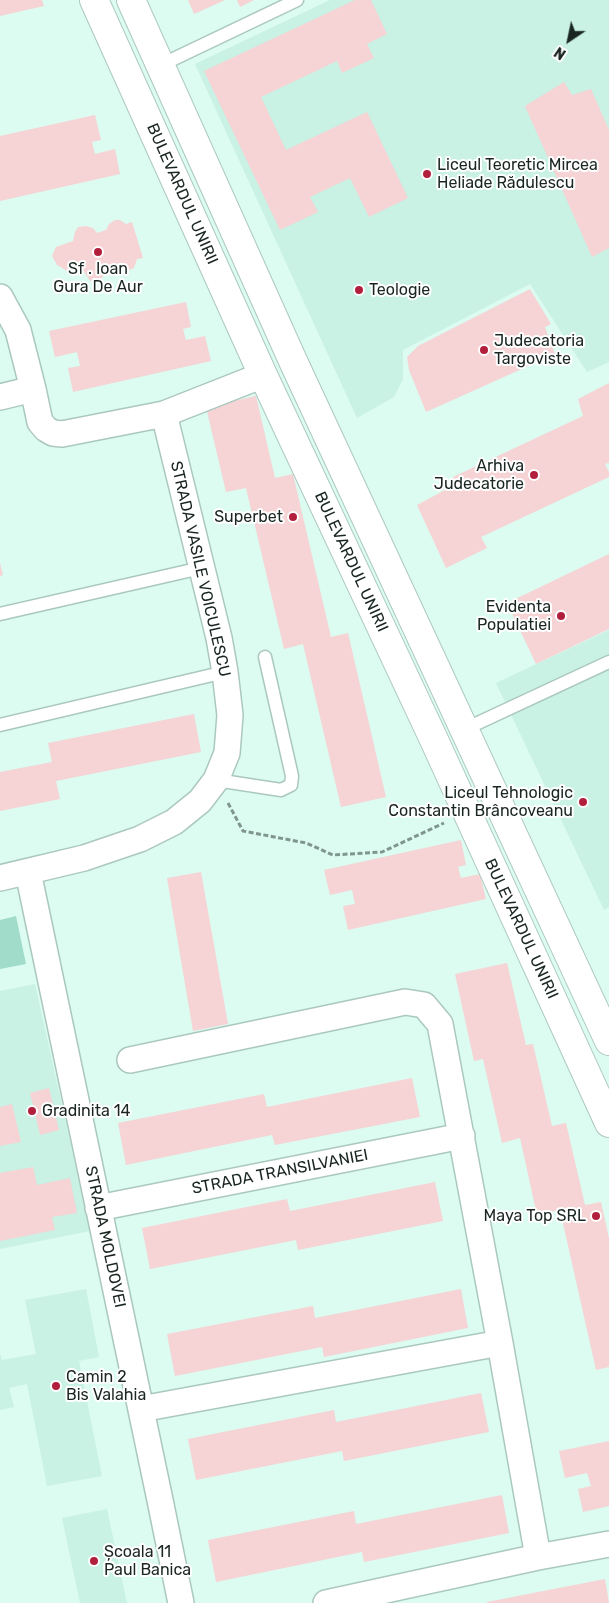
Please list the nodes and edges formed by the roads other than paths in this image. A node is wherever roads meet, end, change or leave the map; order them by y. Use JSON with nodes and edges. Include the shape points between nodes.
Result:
{"nodes":[{"id":1,"x":94,"y":0,"type":"edge"},
{"id":2,"x":132,"y":0,"type":"edge"},
{"id":3,"x":297,"y":0,"type":"edge"},
{"id":4,"x":161,"y":65,"type":"junction"},
{"id":5,"x":130,"y":79,"type":"junction"},
{"id":6,"x":0,"y":297,"type":"edge"},
{"id":7,"x":293,"y":361,"type":"junction"},
{"id":8,"x":263,"y":375,"type":"junction"},
{"id":9,"x":33,"y":389,"type":"junction"},
{"id":10,"x":0,"y":397,"type":"edge"},
{"id":11,"x":164,"y":414,"type":"junction"},
{"id":12,"x":200,"y":568,"type":"junction"},
{"id":13,"x":0,"y":614,"type":"edge"},
{"id":14,"x":265,"y":657,"type":"dead end"},
{"id":15,"x":609,"y":662,"type":"edge"},
{"id":16,"x":225,"y":672,"type":"junction"},
{"id":17,"x":0,"y":725,"type":"edge"},
{"id":18,"x":465,"y":729,"type":"junction"},
{"id":19,"x":216,"y":780,"type":"junction"},
{"id":20,"x":28,"y":872,"type":"junction"},
{"id":21,"x":0,"y":878,"type":"edge"},
{"id":22,"x":609,"y":1041,"type":"edge"},
{"id":23,"x":130,"y":1060,"type":"dead end"},
{"id":24,"x":609,"y":1123,"type":"edge"},
{"id":25,"x":462,"y":1136,"type":"junction"},
{"id":26,"x":98,"y":1208,"type":"junction"},
{"id":27,"x":500,"y":1343,"type":"junction"},
{"id":28,"x":141,"y":1409,"type":"junction"},
{"id":29,"x":609,"y":1544,"type":"edge"},
{"id":30,"x":538,"y":1557,"type":"junction"},
{"id":31,"x":181,"y":1603,"type":"edge"},
{"id":32,"x":326,"y":1603,"type":"edge"}],
"edges":[{"from":1,"to":5,"type":"main road","name":"BULEVARDUL UNIRII"},
{"from":2,"to":4,"type":"main road","name":"BULEVARDUL UNIRII"},
{"from":3,"to":4,"type":"lane"},
{"from":4,"to":5,"type":"main road"},
{"from":4,"to":7,"type":"main road","name":"BULEVARDUL UNIRII"},
{"from":5,"to":8,"type":"main road","name":"BULEVARDUL UNIRII"},
{"from":6,"to":9,"type":"street","via":[[18,330]]},
{"from":7,"to":8,"type":"main road"},
{"from":7,"to":18,"type":"main road","name":"BULEVARDUL UNIRII"},
{"from":8,"to":11,"type":"street"},
{"from":8,"to":24,"type":"main road","name":"BULEVARDUL UNIRII","via":[[432,734]]},
{"from":9,"to":10,"type":"street"},
{"from":9,"to":11,"type":"street","via":[[40,422],[53,433],[62,434]]},
{"from":11,"to":12,"type":"street","name":"STRADA VASILE VOICULESCU"},
{"from":12,"to":13,"type":"lane"},
{"from":12,"to":16,"type":"street","name":"STRADA VASILE VOICULESCU"},
{"from":14,"to":19,"type":"lane","via":[[292,776],[291,785],[281,790]]},
{"from":15,"to":18,"type":"lane"},
{"from":16,"to":17,"type":"lane"},
{"from":16,"to":19,"type":"street","name":"STRADA VASILE VOICULESCU","via":[[230,716],[226,753]]},
{"from":18,"to":22,"type":"main road","name":"BULEVARDUL UNIRII"},
{"from":19,"to":20,"type":"street","name":"STRADA VASILE VOICULESCU","via":[[193,807],[149,835],[84,858]]},
{"from":20,"to":21,"type":"street","name":"STRADA VASILE VOICULESCU"},
{"from":20,"to":26,"type":"street","name":"STRADA MOLDOVEI"},
{"from":23,"to":25,"type":"street","via":[[405,1002],[424,1005],[440,1024]]},
{"from":25,"to":26,"type":"street","name":"STRADA TRANSILVANIEI"},
{"from":25,"to":27,"type":"street"},
{"from":26,"to":28,"type":"street","name":"STRADA MOLDOVEI"},
{"from":27,"to":28,"type":"street"},
{"from":27,"to":30,"type":"street"},
{"from":28,"to":31,"type":"street","name":"STRADA MOLDOVEI"},
{"from":29,"to":30,"type":"street"},
{"from":30,"to":32,"type":"street"}]}
